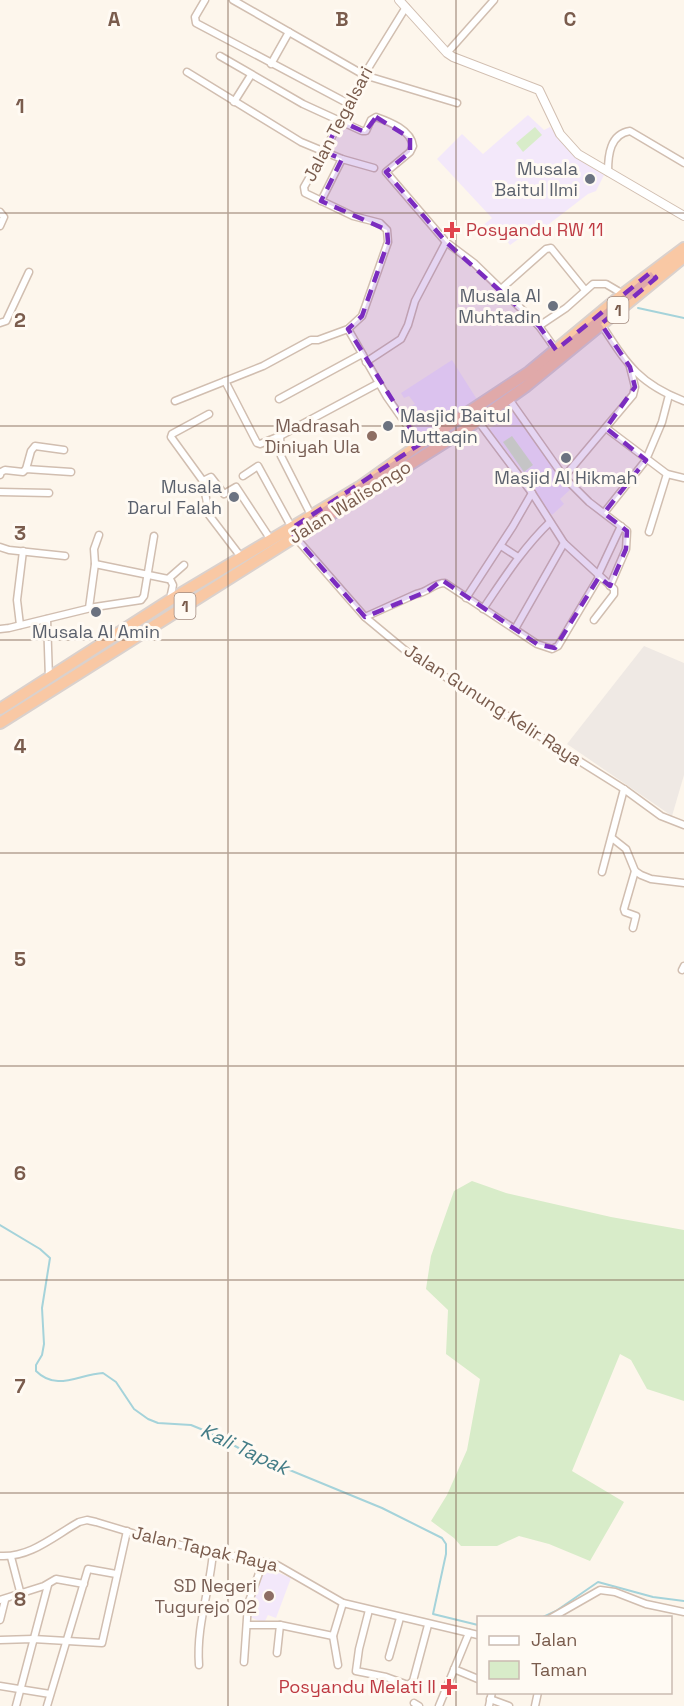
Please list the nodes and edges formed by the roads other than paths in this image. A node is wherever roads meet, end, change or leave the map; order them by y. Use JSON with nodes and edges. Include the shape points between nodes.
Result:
{"nodes":[{"id":1,"x":205,"y":0,"type":"edge"},
{"id":2,"x":232,"y":0,"type":"edge"},
{"id":3,"x":399,"y":0,"type":"edge"},
{"id":4,"x":494,"y":0,"type":"edge"},
{"id":5,"x":406,"y":7,"type":"junction"},
{"id":6,"x":289,"y":32,"type":"junction"},
{"id":7,"x":447,"y":53,"type":"junction"},
{"id":8,"x":220,"y":56,"type":"dead end"},
{"id":9,"x":271,"y":63,"type":"junction"},
{"id":10,"x":187,"y":72,"type":"dead end"},
{"id":11,"x":250,"y":75,"type":"junction"},
{"id":12,"x":364,"y":75,"type":"junction"},
{"id":13,"x":234,"y":102,"type":"junction"},
{"id":14,"x":457,"y":102,"type":"dead end"},
{"id":15,"x":349,"y":104,"type":"junction"},
{"id":16,"x":340,"y":121,"type":"junction"},
{"id":17,"x":324,"y":152,"type":"junction"},
{"id":18,"x":342,"y":159,"type":"junction"},
{"id":19,"x":684,"y":163,"type":"edge"},
{"id":20,"x":374,"y":168,"type":"dead end"},
{"id":21,"x":608,"y":172,"type":"junction"},
{"id":22,"x":321,"y":201,"type":"junction"},
{"id":23,"x":0,"y":212,"type":"edge"},
{"id":24,"x":684,"y":216,"type":"edge"},
{"id":25,"x":0,"y":226,"type":"edge"},
{"id":26,"x":446,"y":242,"type":"junction"},
{"id":27,"x":684,"y":248,"type":"edge"},
{"id":28,"x":684,"y":257,"type":"edge"},
{"id":29,"x":29,"y":272,"type":"dead end"},
{"id":30,"x":654,"y":275,"type":"junction"},
{"id":31,"x":501,"y":289,"type":"junction"},
{"id":32,"x":585,"y":290,"type":"junction"},
{"id":33,"x":623,"y":294,"type":"junction"},
{"id":34,"x":0,"y":323,"type":"edge"},
{"id":35,"x":601,"y":324,"type":"junction"},
{"id":36,"x":539,"y":326,"type":"junction"},
{"id":37,"x":348,"y":329,"type":"junction"},
{"id":38,"x":556,"y":350,"type":"junction"},
{"id":39,"x":362,"y":354,"type":"junction"},
{"id":40,"x":366,"y":362,"type":"junction"},
{"id":41,"x":630,"y":367,"type":"junction"},
{"id":42,"x":225,"y":381,"type":"junction"},
{"id":43,"x":379,"y":383,"type":"junction"},
{"id":44,"x":669,"y":395,"type":"junction"},
{"id":45,"x":279,"y":399,"type":"dead end"},
{"id":46,"x":509,"y":399,"type":"junction"},
{"id":47,"x":175,"y":401,"type":"dead end"},
{"id":48,"x":684,"y":401,"type":"edge"},
{"id":49,"x":209,"y":414,"type":"dead end"},
{"id":50,"x":478,"y":421,"type":"junction"},
{"id":51,"x":606,"y":428,"type":"junction"},
{"id":52,"x":280,"y":436,"type":"junction"},
{"id":53,"x":420,"y":444,"type":"junction"},
{"id":54,"x":64,"y":450,"type":"dead end"},
{"id":55,"x":647,"y":458,"type":"junction"},
{"id":56,"x":26,"y":469,"type":"junction"},
{"id":57,"x":71,"y":472,"type":"dead end"},
{"id":58,"x":667,"y":474,"type":"junction"},
{"id":59,"x":0,"y":476,"type":"edge"},
{"id":60,"x":243,"y":476,"type":"dead end"},
{"id":61,"x":564,"y":477,"type":"junction"},
{"id":62,"x":684,"y":478,"type":"edge"},
{"id":63,"x":203,"y":481,"type":"junction"},
{"id":64,"x":0,"y":492,"type":"edge"},
{"id":65,"x":49,"y":493,"type":"dead end"},
{"id":66,"x":532,"y":493,"type":"junction"},
{"id":67,"x":604,"y":513,"type":"junction"},
{"id":68,"x":311,"y":515,"type":"junction"},
{"id":69,"x":550,"y":522,"type":"junction"},
{"id":70,"x":618,"y":524,"type":"junction"},
{"id":71,"x":293,"y":532,"type":"junction"},
{"id":72,"x":649,"y":532,"type":"dead end"},
{"id":73,"x":99,"y":535,"type":"dead end"},
{"id":74,"x":154,"y":536,"type":"dead end"},
{"id":75,"x":271,"y":540,"type":"junction"},
{"id":76,"x":564,"y":543,"type":"junction"},
{"id":77,"x":501,"y":546,"type":"junction"},
{"id":78,"x":0,"y":547,"type":"edge"},
{"id":79,"x":23,"y":551,"type":"junction"},
{"id":80,"x":65,"y":556,"type":"dead end"},
{"id":81,"x":241,"y":557,"type":"junction"},
{"id":82,"x":518,"y":557,"type":"junction"},
{"id":83,"x":95,"y":564,"type":"junction"},
{"id":84,"x":184,"y":565,"type":"dead end"},
{"id":85,"x":148,"y":573,"type":"junction"},
{"id":86,"x":599,"y":576,"type":"junction"},
{"id":87,"x":170,"y":579,"type":"junction"},
{"id":88,"x":610,"y":585,"type":"junction"},
{"id":89,"x":466,"y":598,"type":"junction"},
{"id":90,"x":170,"y":600,"type":"junction"},
{"id":91,"x":89,"y":608,"type":"junction"},
{"id":92,"x":483,"y":609,"type":"junction"},
{"id":93,"x":365,"y":617,"type":"junction"},
{"id":94,"x":47,"y":618,"type":"junction"},
{"id":95,"x":594,"y":620,"type":"dead end"},
{"id":96,"x":20,"y":625,"type":"junction"},
{"id":97,"x":0,"y":629,"type":"edge"},
{"id":98,"x":514,"y":629,"type":"junction"},
{"id":99,"x":49,"y":678,"type":"junction"},
{"id":100,"x":2,"y":704,"type":"edge"},
{"id":101,"x":0,"y":723,"type":"edge"},
{"id":102,"x":624,"y":789,"type":"junction"},
{"id":103,"x":684,"y":825,"type":"edge"},
{"id":104,"x":612,"y":838,"type":"junction"},
{"id":105,"x":635,"y":871,"type":"junction"},
{"id":106,"x":602,"y":872,"type":"dead end"},
{"id":107,"x":684,"y":883,"type":"edge"},
{"id":108,"x":633,"y":928,"type":"dead end"},
{"id":109,"x":127,"y":1531,"type":"junction"},
{"id":110,"x":213,"y":1552,"type":"junction"},
{"id":111,"x":0,"y":1556,"type":"edge"},
{"id":112,"x":11,"y":1557,"type":"junction"},
{"id":113,"x":263,"y":1562,"type":"junction"},
{"id":114,"x":116,"y":1574,"type":"junction"},
{"id":115,"x":84,"y":1584,"type":"junction"},
{"id":116,"x":48,"y":1585,"type":"junction"},
{"id":117,"x":21,"y":1595,"type":"junction"},
{"id":118,"x":2,"y":1600,"type":"edge"},
{"id":119,"x":343,"y":1603,"type":"junction"},
{"id":120,"x":369,"y":1610,"type":"junction"},
{"id":121,"x":684,"y":1612,"type":"edge"},
{"id":122,"x":552,"y":1616,"type":"edge"},
{"id":123,"x":400,"y":1618,"type":"junction"},
{"id":124,"x":0,"y":1620,"type":"edge"},
{"id":125,"x":247,"y":1625,"type":"junction"},
{"id":126,"x":280,"y":1625,"type":"junction"},
{"id":127,"x":428,"y":1625,"type":"junction"},
{"id":128,"x":469,"y":1633,"type":"junction"},
{"id":129,"x":477,"y":1635,"type":"edge"},
{"id":130,"x":333,"y":1636,"type":"junction"},
{"id":131,"x":33,"y":1639,"type":"junction"},
{"id":132,"x":0,"y":1640,"type":"edge"},
{"id":133,"x":67,"y":1641,"type":"junction"},
{"id":134,"x":277,"y":1653,"type":"dead end"},
{"id":135,"x":389,"y":1657,"type":"dead end"},
{"id":136,"x":244,"y":1662,"type":"dead end"},
{"id":137,"x":199,"y":1665,"type":"dead end"},
{"id":138,"x":338,"y":1665,"type":"dead end"},
{"id":139,"x":454,"y":1669,"type":"junction"},
{"id":140,"x":477,"y":1679,"type":"edge"},
{"id":141,"x":0,"y":1686,"type":"edge"},
{"id":142,"x":20,"y":1689,"type":"junction"},
{"id":143,"x":50,"y":1694,"type":"junction"},
{"id":144,"x":490,"y":1699,"type":"edge"},
{"id":145,"x":16,"y":1706,"type":"edge"},
{"id":146,"x":47,"y":1706,"type":"edge"},
{"id":147,"x":439,"y":1706,"type":"edge"},
{"id":148,"x":509,"y":1706,"type":"edge"}],
"edges":[{"from":1,"to":9,"type":"street","via":[[195,17],[196,23]]},
{"from":2,"to":6,"type":"street"},
{"from":3,"to":5,"type":"street"},
{"from":4,"to":7,"type":"street"},
{"from":5,"to":7,"type":"street"},
{"from":5,"to":12,"type":"street","name":"Jalan Tegalsari"},
{"from":6,"to":9,"type":"street"},
{"from":6,"to":12,"type":"street"},
{"from":7,"to":21,"type":"street","via":[[538,90],[569,144]]},
{"from":8,"to":11,"type":"street"},
{"from":9,"to":15,"type":"street"},
{"from":10,"to":13,"type":"street"},
{"from":11,"to":13,"type":"street"},
{"from":11,"to":16,"type":"street"},
{"from":12,"to":14,"type":"street"},
{"from":12,"to":15,"type":"street","name":"Jalan Tegalsari"},
{"from":13,"to":17,"type":"street"},
{"from":15,"to":16,"type":"street","name":"Jalan Tegalsari"},
{"from":16,"to":17,"type":"street","name":"Jalan Tegalsari"},
{"from":16,"to":26,"type":"street","via":[[364,131],[376,117],[392,122],[410,138],[410,152],[386,172]]},
{"from":17,"to":18,"type":"street"},
{"from":17,"to":22,"type":"street","name":"Jalan Tegalsari","via":[[303,190]]},
{"from":18,"to":20,"type":"street"},
{"from":18,"to":22,"type":"street"},
{"from":19,"to":21,"type":"street","via":[[625,131],[609,148]]},
{"from":21,"to":24,"type":"street"},
{"from":22,"to":37,"type":"street","name":"Jalan Tegalsari","via":[[380,223],[387,230],[388,242],[362,316]]},
{"from":23,"to":25,"type":"street","via":[[4,217]]},
{"from":26,"to":31,"type":"street"},
{"from":26,"to":40,"type":"street","via":[[400,339]]},
{"from":27,"to":30,"type":"highway","name":"Jalan Walisongo","number":"1"},
{"from":28,"to":30,"type":"highway","name":"Jalan Walisongo","number":"1"},
{"from":29,"to":34,"type":"street","via":[[6,321]]},
{"from":30,"to":33,"type":"highway","name":"Jalan Walisongo","number":"1"},
{"from":30,"to":35,"type":"highway","name":"Jalan Walisongo","number":"1"},
{"from":31,"to":32,"type":"street","via":[[551,248]]},
{"from":31,"to":36,"type":"street"},
{"from":32,"to":33,"type":"street","via":[[598,282]]},
{"from":32,"to":36,"type":"street"},
{"from":33,"to":38,"type":"highway","name":"Jalan Walisongo","number":"1"},
{"from":35,"to":41,"type":"street"},
{"from":35,"to":46,"type":"highway","name":"Jalan Walisongo","number":"1"},
{"from":36,"to":38,"type":"street"},
{"from":37,"to":39,"type":"street"},
{"from":37,"to":42,"type":"street","via":[[311,340]]},
{"from":38,"to":53,"type":"highway","name":"Jalan Walisongo","number":"1","via":[[530,372]]},
{"from":39,"to":40,"type":"street"},
{"from":39,"to":45,"type":"street"},
{"from":40,"to":43,"type":"street"},
{"from":41,"to":44,"type":"street"},
{"from":41,"to":51,"type":"street","via":[[633,395]]},
{"from":42,"to":47,"type":"street"},
{"from":42,"to":52,"type":"street","via":[[257,443]]},
{"from":43,"to":52,"type":"street"},
{"from":43,"to":53,"type":"street"},
{"from":44,"to":48,"type":"street"},
{"from":44,"to":55,"type":"street"},
{"from":46,"to":50,"type":"highway","name":"Jalan Walisongo","number":"1"},
{"from":46,"to":61,"type":"street"},
{"from":49,"to":63,"type":"street","via":[[171,436]]},
{"from":50,"to":66,"type":"street"},
{"from":50,"to":71,"type":"highway","name":"Jalan Walisongo","number":"1"},
{"from":51,"to":55,"type":"street"},
{"from":51,"to":61,"type":"street"},
{"from":52,"to":68,"type":"street","via":[[280,453]]},
{"from":53,"to":68,"type":"highway","name":"Jalan Walisongo","number":"1"},
{"from":54,"to":56,"type":"street","via":[[35,446]]},
{"from":55,"to":58,"type":"street"},
{"from":55,"to":67,"type":"street"},
{"from":56,"to":57,"type":"street"},
{"from":56,"to":59,"type":"street","via":[[3,471]]},
{"from":58,"to":62,"type":"street"},
{"from":58,"to":72,"type":"street"},
{"from":60,"to":71,"type":"street","name":"Jalan Gunung Kelir Raya","via":[[258,466]]},
{"from":61,"to":67,"type":"street"},
{"from":63,"to":75,"type":"street","via":[[211,477],[224,494],[236,487]]},
{"from":63,"to":81,"type":"street","via":[[209,514]]},
{"from":64,"to":65,"type":"street"},
{"from":66,"to":69,"type":"street"},
{"from":66,"to":77,"type":"street"},
{"from":67,"to":70,"type":"street"},
{"from":68,"to":71,"type":"highway","name":"Jalan Walisongo","number":"1"},
{"from":69,"to":76,"type":"street"},
{"from":69,"to":82,"type":"street"},
{"from":70,"to":86,"type":"street"},
{"from":70,"to":88,"type":"street","via":[[628,537]]},
{"from":71,"to":75,"type":"highway","name":"Jalan Walisongo","number":"1"},
{"from":71,"to":93,"type":"street","name":"Jalan Gunung Kelir Raya"},
{"from":71,"to":101,"type":"highway","name":"Jalan Walisongo","number":"1"},
{"from":73,"to":83,"type":"street","via":[[94,549]]},
{"from":74,"to":85,"type":"street"},
{"from":75,"to":81,"type":"highway","name":"Jalan Walisongo","number":"1"},
{"from":76,"to":86,"type":"street"},
{"from":76,"to":98,"type":"street"},
{"from":77,"to":82,"type":"street"},
{"from":77,"to":89,"type":"street"},
{"from":78,"to":79,"type":"street"},
{"from":79,"to":80,"type":"street"},
{"from":79,"to":96,"type":"street","via":[[17,600]]},
{"from":81,"to":90,"type":"highway","name":"Jalan Walisongo","number":"1"},
{"from":82,"to":92,"type":"street"},
{"from":83,"to":85,"type":"street"},
{"from":83,"to":91,"type":"street"},
{"from":84,"to":87,"type":"street"},
{"from":85,"to":87,"type":"street"},
{"from":85,"to":91,"type":"street","via":[[141,600]]},
{"from":86,"to":88,"type":"street"},
{"from":86,"to":98,"type":"street","via":[[555,648],[537,644]]},
{"from":87,"to":90,"type":"street"},
{"from":88,"to":95,"type":"street","via":[[614,592]]},
{"from":89,"to":92,"type":"street"},
{"from":89,"to":93,"type":"street","via":[[445,582]]},
{"from":90,"to":99,"type":"highway","name":"Jalan Walisongo","number":"1"},
{"from":91,"to":94,"type":"street"},
{"from":92,"to":98,"type":"street"},
{"from":93,"to":102,"type":"street","name":"Jalan Gunung Kelir Raya","via":[[436,672]]},
{"from":94,"to":96,"type":"street"},
{"from":94,"to":99,"type":"street"},
{"from":96,"to":97,"type":"street"},
{"from":99,"to":100,"type":"highway","name":"Jalan Walisongo","number":"1"},
{"from":102,"to":103,"type":"street","name":"Jalan Gunung Kelir Raya","via":[[661,816]]},
{"from":102,"to":104,"type":"street"},
{"from":104,"to":105,"type":"street","via":[[626,849]]},
{"from":104,"to":106,"type":"street"},
{"from":105,"to":107,"type":"street","via":[[651,879]]},
{"from":105,"to":108,"type":"street","via":[[624,909],[636,916]]},
{"from":109,"to":110,"type":"street","name":"Jalan Tapak Raya"},
{"from":109,"to":112,"type":"street","name":"Jalan Tapak Raya","via":[[87,1520],[35,1549]]},
{"from":109,"to":114,"type":"street"},
{"from":110,"to":113,"type":"street","name":"Jalan Tapak Raya"},
{"from":110,"to":137,"type":"street","via":[[197,1643]]},
{"from":111,"to":112,"type":"street","name":"Jalan Tapak Raya"},
{"from":112,"to":117,"type":"street"},
{"from":113,"to":119,"type":"street","name":"Jalan Tapak Raya","via":[[285,1568]]},
{"from":113,"to":125,"type":"street","via":[[248,1604]]},
{"from":114,"to":115,"type":"street","via":[[88,1569]]},
{"from":114,"to":133,"type":"street","via":[[103,1642]]},
{"from":115,"to":116,"type":"street","via":[[56,1579]]},
{"from":115,"to":133,"type":"street"},
{"from":116,"to":117,"type":"street"},
{"from":116,"to":131,"type":"street"},
{"from":117,"to":118,"type":"street"},
{"from":118,"to":124,"type":"street"},
{"from":119,"to":120,"type":"street","name":"Jalan Tapak Raya"},
{"from":119,"to":130,"type":"street"},
{"from":120,"to":123,"type":"street","name":"Jalan Tapak Raya"},
{"from":120,"to":127,"type":"street","via":[[356,1671],[408,1685],[412,1684]]},
{"from":121,"to":122,"type":"street","via":[[600,1590]]},
{"from":123,"to":127,"type":"street","name":"Jalan Tapak Raya"},
{"from":123,"to":135,"type":"street"},
{"from":125,"to":126,"type":"street"},
{"from":125,"to":136,"type":"street"},
{"from":126,"to":130,"type":"street"},
{"from":126,"to":134,"type":"street"},
{"from":127,"to":128,"type":"street","name":"Jalan Tapak Raya"},
{"from":128,"to":129,"type":"street","name":"Jalan Tapak Raya"},
{"from":128,"to":139,"type":"street"},
{"from":130,"to":138,"type":"street"},
{"from":131,"to":132,"type":"street"},
{"from":131,"to":133,"type":"street"},
{"from":131,"to":142,"type":"street"},
{"from":133,"to":143,"type":"street"},
{"from":139,"to":140,"type":"street"},
{"from":139,"to":147,"type":"street"},
{"from":141,"to":142,"type":"street"},
{"from":142,"to":143,"type":"street"},
{"from":142,"to":145,"type":"street"},
{"from":143,"to":146,"type":"street"},
{"from":144,"to":148,"type":"street"}]}
